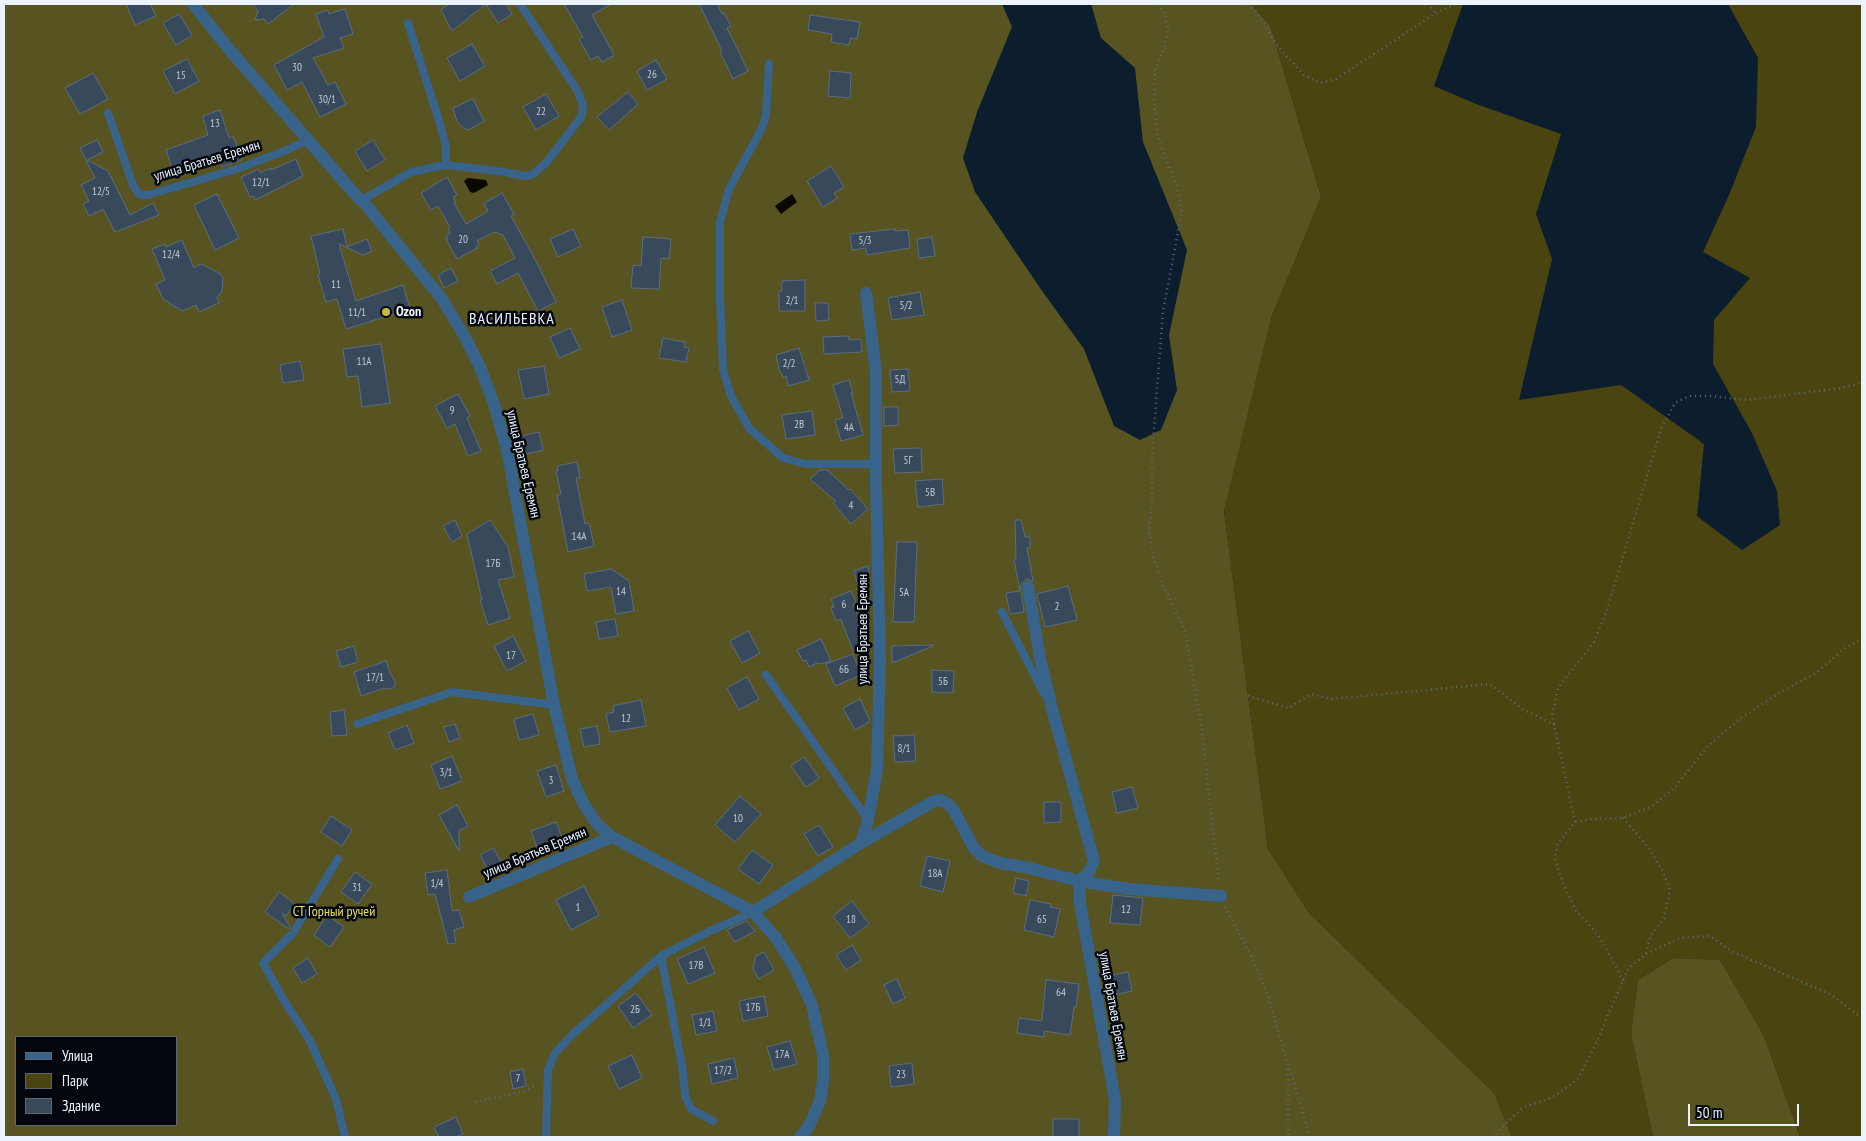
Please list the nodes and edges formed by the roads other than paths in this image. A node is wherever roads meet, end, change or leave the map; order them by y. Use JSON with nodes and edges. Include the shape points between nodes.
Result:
{"nodes":[{"id":1,"x":193,"y":4,"type":"edge"},
{"id":2,"x":520,"y":4,"type":"edge"},
{"id":3,"x":408,"y":23,"type":"dead end"},
{"id":4,"x":769,"y":64,"type":"dead end"},
{"id":5,"x":108,"y":113,"type":"dead end"},
{"id":6,"x":308,"y":140,"type":"junction"},
{"id":7,"x":446,"y":165,"type":"junction"},
{"id":8,"x":362,"y":200,"type":"junction"},
{"id":9,"x":866,"y":293,"type":"dead end"},
{"id":10,"x":876,"y":464,"type":"junction"},
{"id":11,"x":1028,"y":586,"type":"dead end"},
{"id":12,"x":1002,"y":612,"type":"dead end"},
{"id":13,"x":766,"y":674,"type":"dead end"},
{"id":14,"x":554,"y":705,"type":"junction"},
{"id":15,"x":1052,"y":709,"type":"junction"},
{"id":16,"x":358,"y":724,"type":"dead end"},
{"id":17,"x":868,"y":820,"type":"junction"},
{"id":18,"x":612,"y":837,"type":"junction"},
{"id":19,"x":861,"y":842,"type":"junction"},
{"id":20,"x":338,"y":859,"type":"dead end"},
{"id":21,"x":1078,"y":881,"type":"junction"},
{"id":22,"x":1221,"y":896,"type":"road end"},
{"id":23,"x":469,"y":898,"type":"dead end"},
{"id":24,"x":753,"y":912,"type":"junction"},
{"id":25,"x":661,"y":956,"type":"junction"},
{"id":26,"x":713,"y":1121,"type":"dead end"},
{"id":27,"x":345,"y":1137,"type":"edge"},
{"id":28,"x":546,"y":1137,"type":"edge"},
{"id":29,"x":800,"y":1137,"type":"edge"},
{"id":30,"x":1114,"y":1137,"type":"edge"}],
"edges":[{"from":1,"to":6,"type":"street","name":"улица Братьев Еремян"},
{"from":2,"to":7,"type":"lane","via":[[577,90],[583,106],[582,116],[546,163],[532,175]]},
{"from":3,"to":7,"type":"lane","via":[[440,124],[446,147]]},
{"from":4,"to":10,"type":"lane","via":[[766,115],[762,128],[729,189],[720,222],[723,370],[731,396],[749,428],[783,458],[806,464]]},
{"from":5,"to":6,"type":"lane","name":"улица Братьев Еремян","via":[[133,185],[141,195],[237,169]]},
{"from":6,"to":8,"type":"street","name":"улица Братьев Еремян"},
{"from":7,"to":8,"type":"lane","via":[[412,172]]},
{"from":8,"to":14,"type":"street","name":"улица Братьев Еремян","via":[[442,299],[465,337],[491,395],[507,450]]},
{"from":9,"to":10,"type":"street","name":"улица Братьев Еремян","via":[[876,372]]},
{"from":10,"to":17,"type":"street","name":"улица Братьев Еремян","via":[[880,659],[877,770]]},
{"from":11,"to":15,"type":"street"},
{"from":12,"to":15,"type":"lane"},
{"from":13,"to":17,"type":"lane"},
{"from":14,"to":16,"type":"lane","via":[[452,692]]},
{"from":14,"to":18,"type":"street","name":"улица Братьев Еремян","via":[[572,779],[597,824]]},
{"from":15,"to":21,"type":"street","via":[[1094,861],[1089,872]]},
{"from":17,"to":19,"type":"street","name":"улица Братьев Еремян"},
{"from":18,"to":23,"type":"street","name":"улица Братьев Еремян"},
{"from":18,"to":24,"type":"street","name":"улица Братьев Еремян"},
{"from":19,"to":21,"type":"street","via":[[941,800],[953,810],[974,848],[982,856]]},
{"from":19,"to":24,"type":"street"},
{"from":20,"to":27,"type":"lane","via":[[294,933],[264,963],[310,1042],[336,1099]]},
{"from":21,"to":22,"type":"street","via":[[1128,889]]},
{"from":21,"to":30,"type":"street","name":"улица Братьев Еремян","via":[[1115,1100]]},
{"from":24,"to":25,"type":"lane"},
{"from":24,"to":29,"type":"street","name":"улица Братьев Еремян","via":[[776,938],[795,968],[812,1005],[823,1055],[820,1101],[808,1128]]},
{"from":25,"to":26,"type":"lane","via":[[685,1095],[691,1109]]},
{"from":25,"to":28,"type":"lane","via":[[555,1053],[548,1070]]}]}
